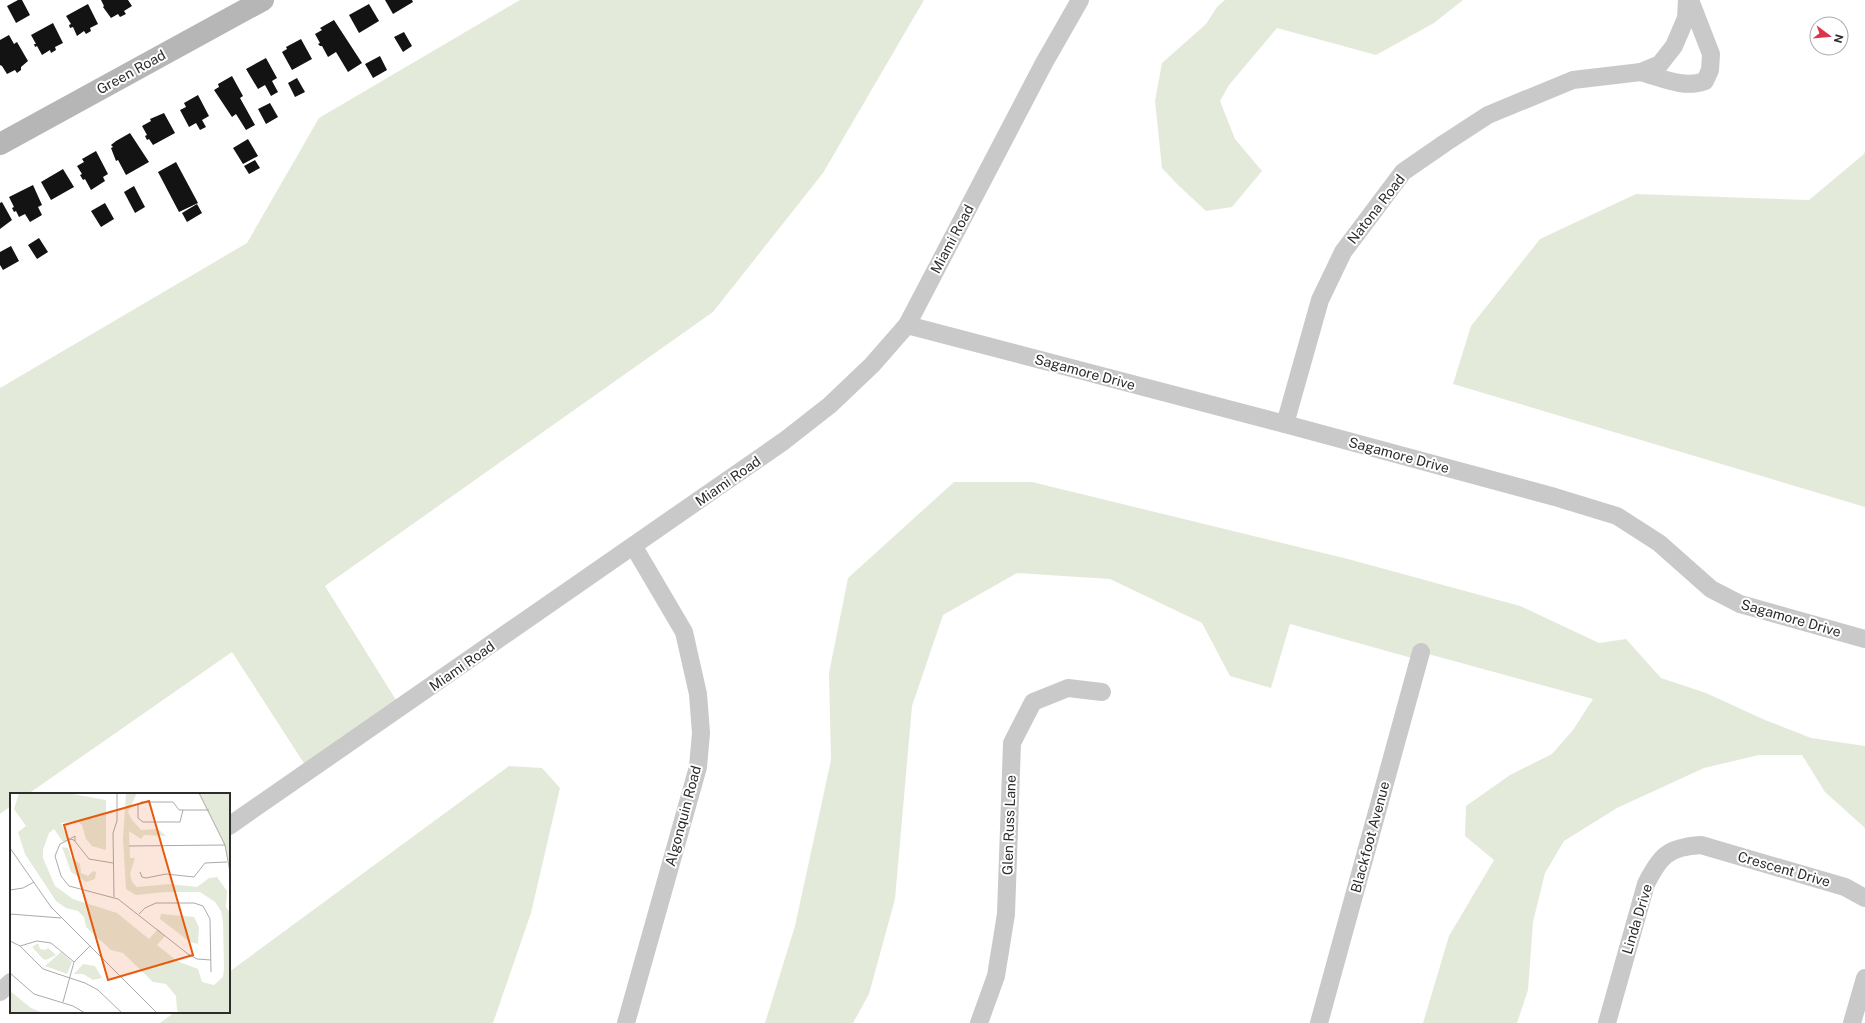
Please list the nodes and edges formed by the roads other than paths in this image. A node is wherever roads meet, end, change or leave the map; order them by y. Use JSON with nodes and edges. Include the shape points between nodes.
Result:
{"nodes":[{"id":1,"x":263,"y":0,"type":"edge"},
{"id":2,"x":1080,"y":0,"type":"edge"},
{"id":3,"x":1689,"y":0,"type":"edge"},
{"id":4,"x":1642,"y":72,"type":"junction"},
{"id":5,"x":0,"y":144,"type":"edge"},
{"id":6,"x":907,"y":325,"type":"junction"},
{"id":7,"x":1285,"y":424,"type":"junction"},
{"id":8,"x":634,"y":546,"type":"junction"},
{"id":9,"x":1865,"y":639,"type":"edge"},
{"id":10,"x":1421,"y":652,"type":"dead end"},
{"id":11,"x":1102,"y":692,"type":"dead end"},
{"id":12,"x":230,"y":825,"type":"edge"},
{"id":13,"x":1701,"y":845,"type":"joint"},
{"id":14,"x":1865,"y":898,"type":"edge"},
{"id":15,"x":1865,"y":978,"type":"edge"},
{"id":16,"x":10,"y":983,"type":"edge"},
{"id":17,"x":0,"y":992,"type":"edge"},
{"id":18,"x":626,"y":1023,"type":"edge"},
{"id":19,"x":979,"y":1023,"type":"edge"},
{"id":20,"x":1319,"y":1023,"type":"edge"},
{"id":21,"x":1607,"y":1023,"type":"edge"},
{"id":22,"x":1852,"y":1023,"type":"edge"}],
"edges":[{"from":1,"to":5,"type":"main road","name":"Green Road"},
{"from":2,"to":6,"type":"street","name":"Miami Road","via":[[1044,63]]},
{"from":3,"to":4,"type":"street","name":"Natona Road","via":[[1686,18],[1674,46],[1660,64]]},
{"from":3,"to":4,"type":"street","name":"Natona Road","via":[[1711,54],[1710,70],[1705,81],[1695,85],[1674,82]]},
{"from":4,"to":7,"type":"street","name":"Natona Road","via":[[1573,80],[1488,115],[1403,172],[1343,252],[1320,300]]},
{"from":6,"to":7,"type":"street","name":"Sagamore Drive"},
{"from":6,"to":8,"type":"street","name":"Miami Road","via":[[872,365],[830,404],[784,441]]},
{"from":7,"to":9,"type":"street","name":"Sagamore Drive","via":[[1617,516],[1659,543],[1711,589],[1740,604]]},
{"from":8,"to":12,"type":"street","name":"Miami Road"},
{"from":8,"to":18,"type":"street","name":"Algonquin Road","via":[[684,632],[698,694],[701,733],[698,767]]},
{"from":10,"to":20,"type":"street","name":"Blackfoot Avenue"},
{"from":11,"to":19,"type":"street","name":"Glen Russ Lane","via":[[1068,688],[1033,702],[1012,742],[1006,914],[996,976]]},
{"from":13,"to":14,"type":"street","name":"Crescent Drive","via":[[1845,887]]},
{"from":13,"to":21,"type":"street","name":"Linda Drive","via":[[1672,851],[1656,863],[1646,884]]},
{"from":15,"to":22,"type":"street"},
{"from":16,"to":17,"type":"street"}]}
